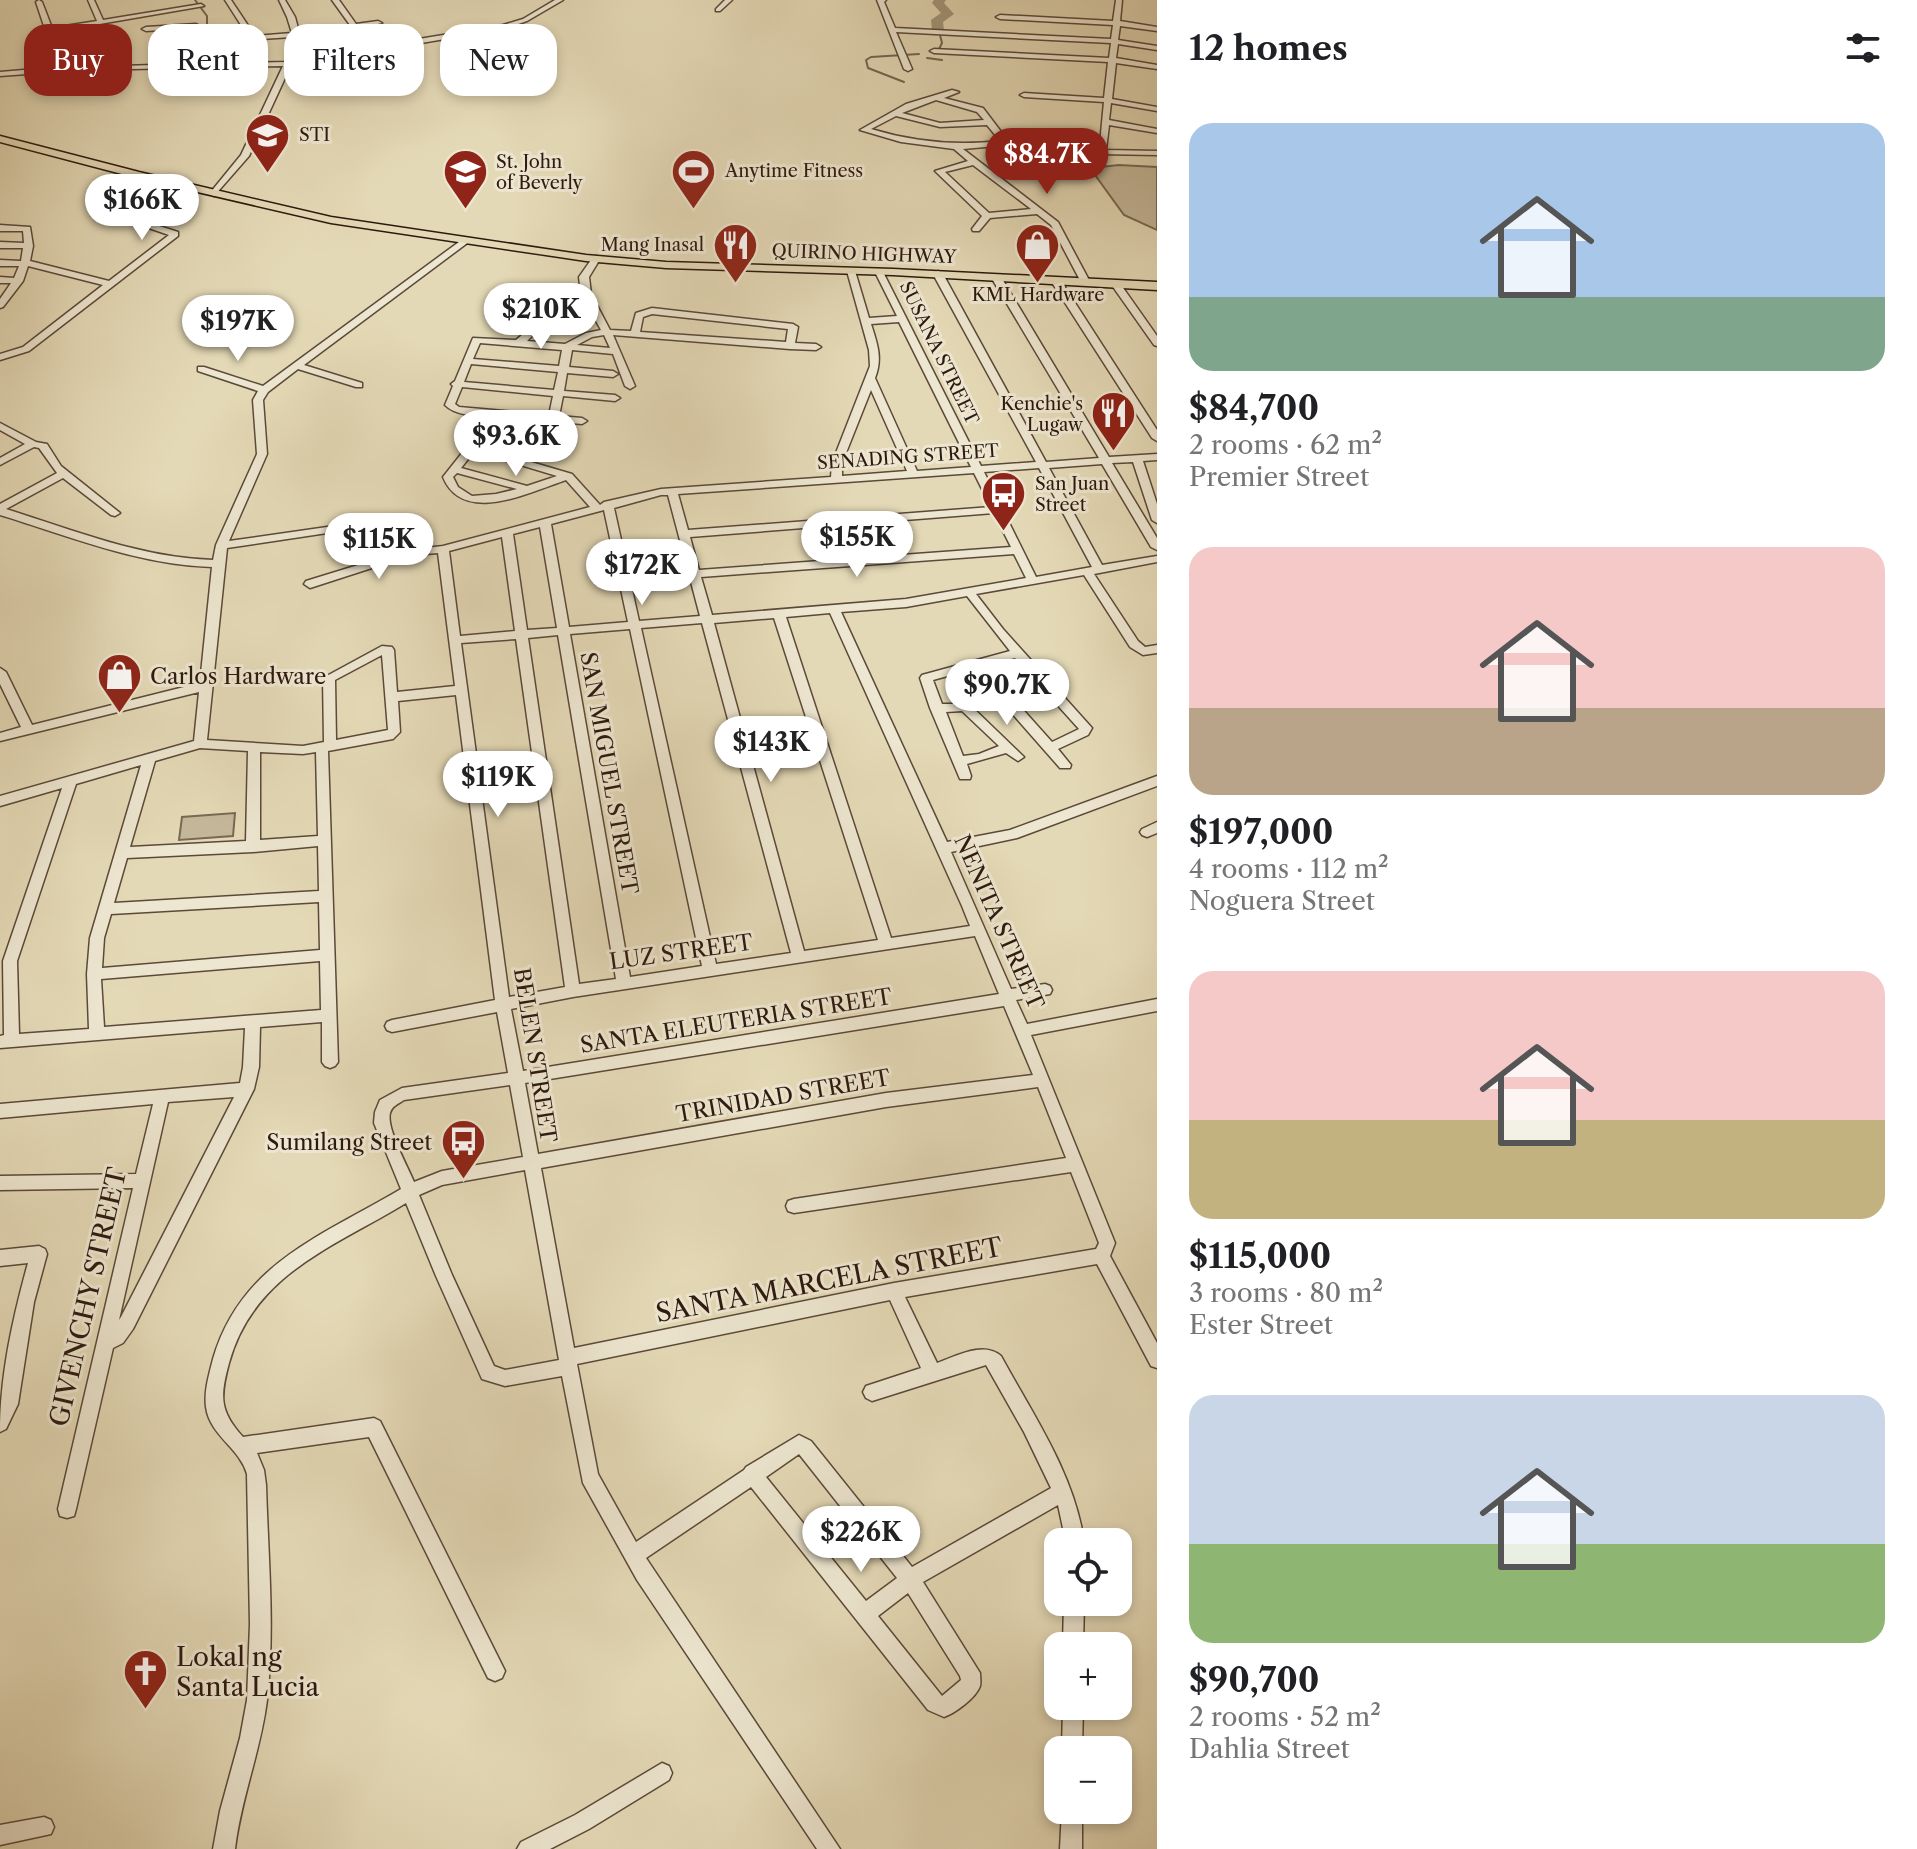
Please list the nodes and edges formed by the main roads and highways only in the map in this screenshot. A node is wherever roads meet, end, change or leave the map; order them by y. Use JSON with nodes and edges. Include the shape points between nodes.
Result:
{"nodes":[{"id":1,"x":0,"y":139,"type":"edge"},
{"id":2,"x":1157,"y":286,"type":"edge"}],
"edges":[{"from":1,"to":2,"type":"main road","name":"QUIRINO HIGHWAY","via":[[360,226],[570,256]]}]}
